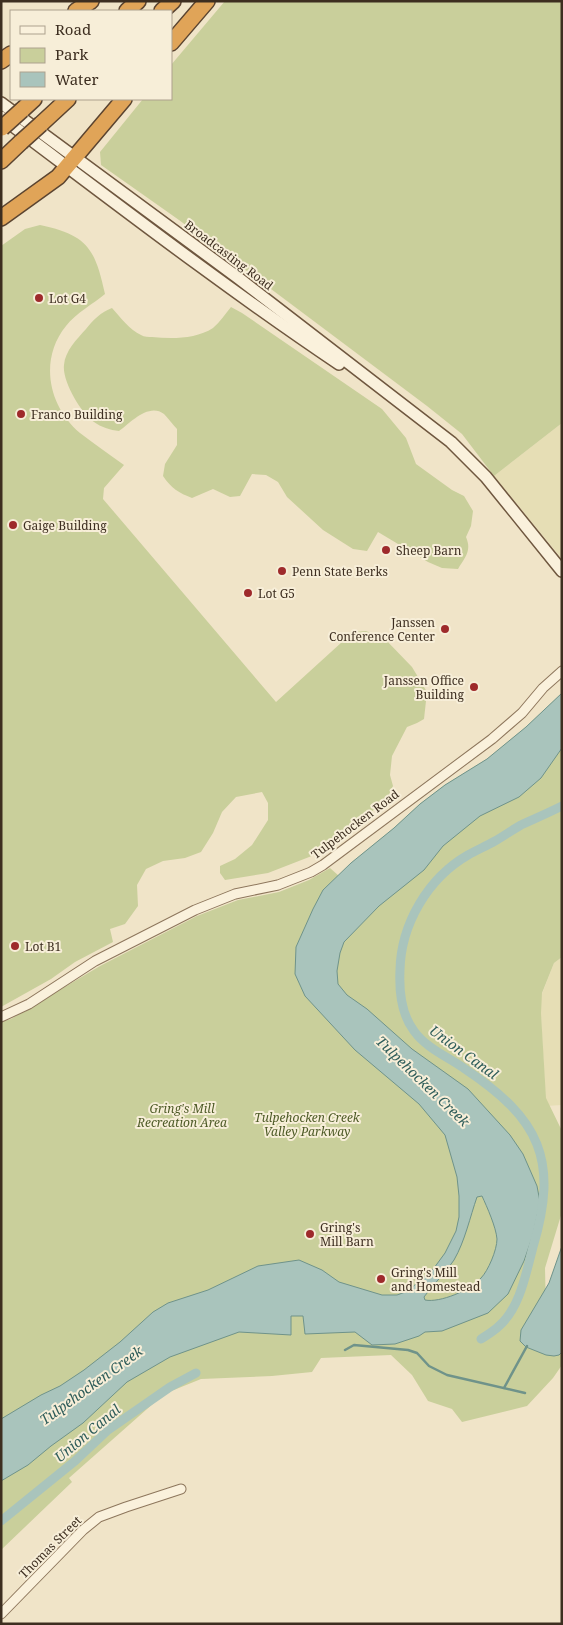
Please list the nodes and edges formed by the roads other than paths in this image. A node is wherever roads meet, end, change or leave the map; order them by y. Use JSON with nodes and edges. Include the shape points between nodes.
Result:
{"nodes":[{"id":1,"x":91,"y":1,"type":"edge"},
{"id":2,"x":138,"y":1,"type":"edge"},
{"id":3,"x":173,"y":1,"type":"edge"},
{"id":4,"x":207,"y":1,"type":"edge"},
{"id":5,"x":78,"y":10,"type":"edge"},
{"id":6,"x":129,"y":10,"type":"edge"},
{"id":7,"x":163,"y":10,"type":"edge"},
{"id":8,"x":172,"y":41,"type":"edge"},
{"id":9,"x":33,"y":100,"type":"edge"},
{"id":10,"x":67,"y":100,"type":"edge"},
{"id":11,"x":123,"y":100,"type":"edge"},
{"id":12,"x":1,"y":103,"type":"edge"},
{"id":13,"x":2,"y":125,"type":"edge"},
{"id":14,"x":1,"y":161,"type":"edge"},
{"id":15,"x":71,"y":162,"type":"junction"},
{"id":16,"x":1,"y":218,"type":"edge"},
{"id":17,"x":562,"y":571,"type":"edge"},
{"id":18,"x":562,"y":671,"type":"edge"},
{"id":19,"x":1,"y":1017,"type":"edge"},
{"id":20,"x":181,"y":1489,"type":"dead end"},
{"id":21,"x":1,"y":1614,"type":"edge"}],
"edges":[{"from":1,"to":5,"type":"highway"},
{"from":2,"to":6,"type":"highway"},
{"from":3,"to":7,"type":"highway"},
{"from":4,"to":8,"type":"highway"},
{"from":9,"to":13,"type":"highway","bridge":true},
{"from":10,"to":14,"type":"highway","bridge":true},
{"from":11,"to":15,"type":"highway"},
{"from":12,"to":15,"type":"street","name":"Broadcasting Road"},
{"from":13,"to":15,"type":"street","name":"Broadcasting Road"},
{"from":15,"to":16,"type":"highway","via":[[54,181]]},
{"from":15,"to":17,"type":"street","name":"Broadcasting Road","via":[[109,199],[279,324],[438,431],[486,477]]},
{"from":18,"to":19,"type":"street","name":"Tulpehocken Road","via":[[492,739],[322,865],[278,885],[235,894],[195,910],[95,961],[29,1004]]},
{"from":20,"to":21,"type":"street","name":"Thomas Street","via":[[99,1518],[76,1537]]}]}
